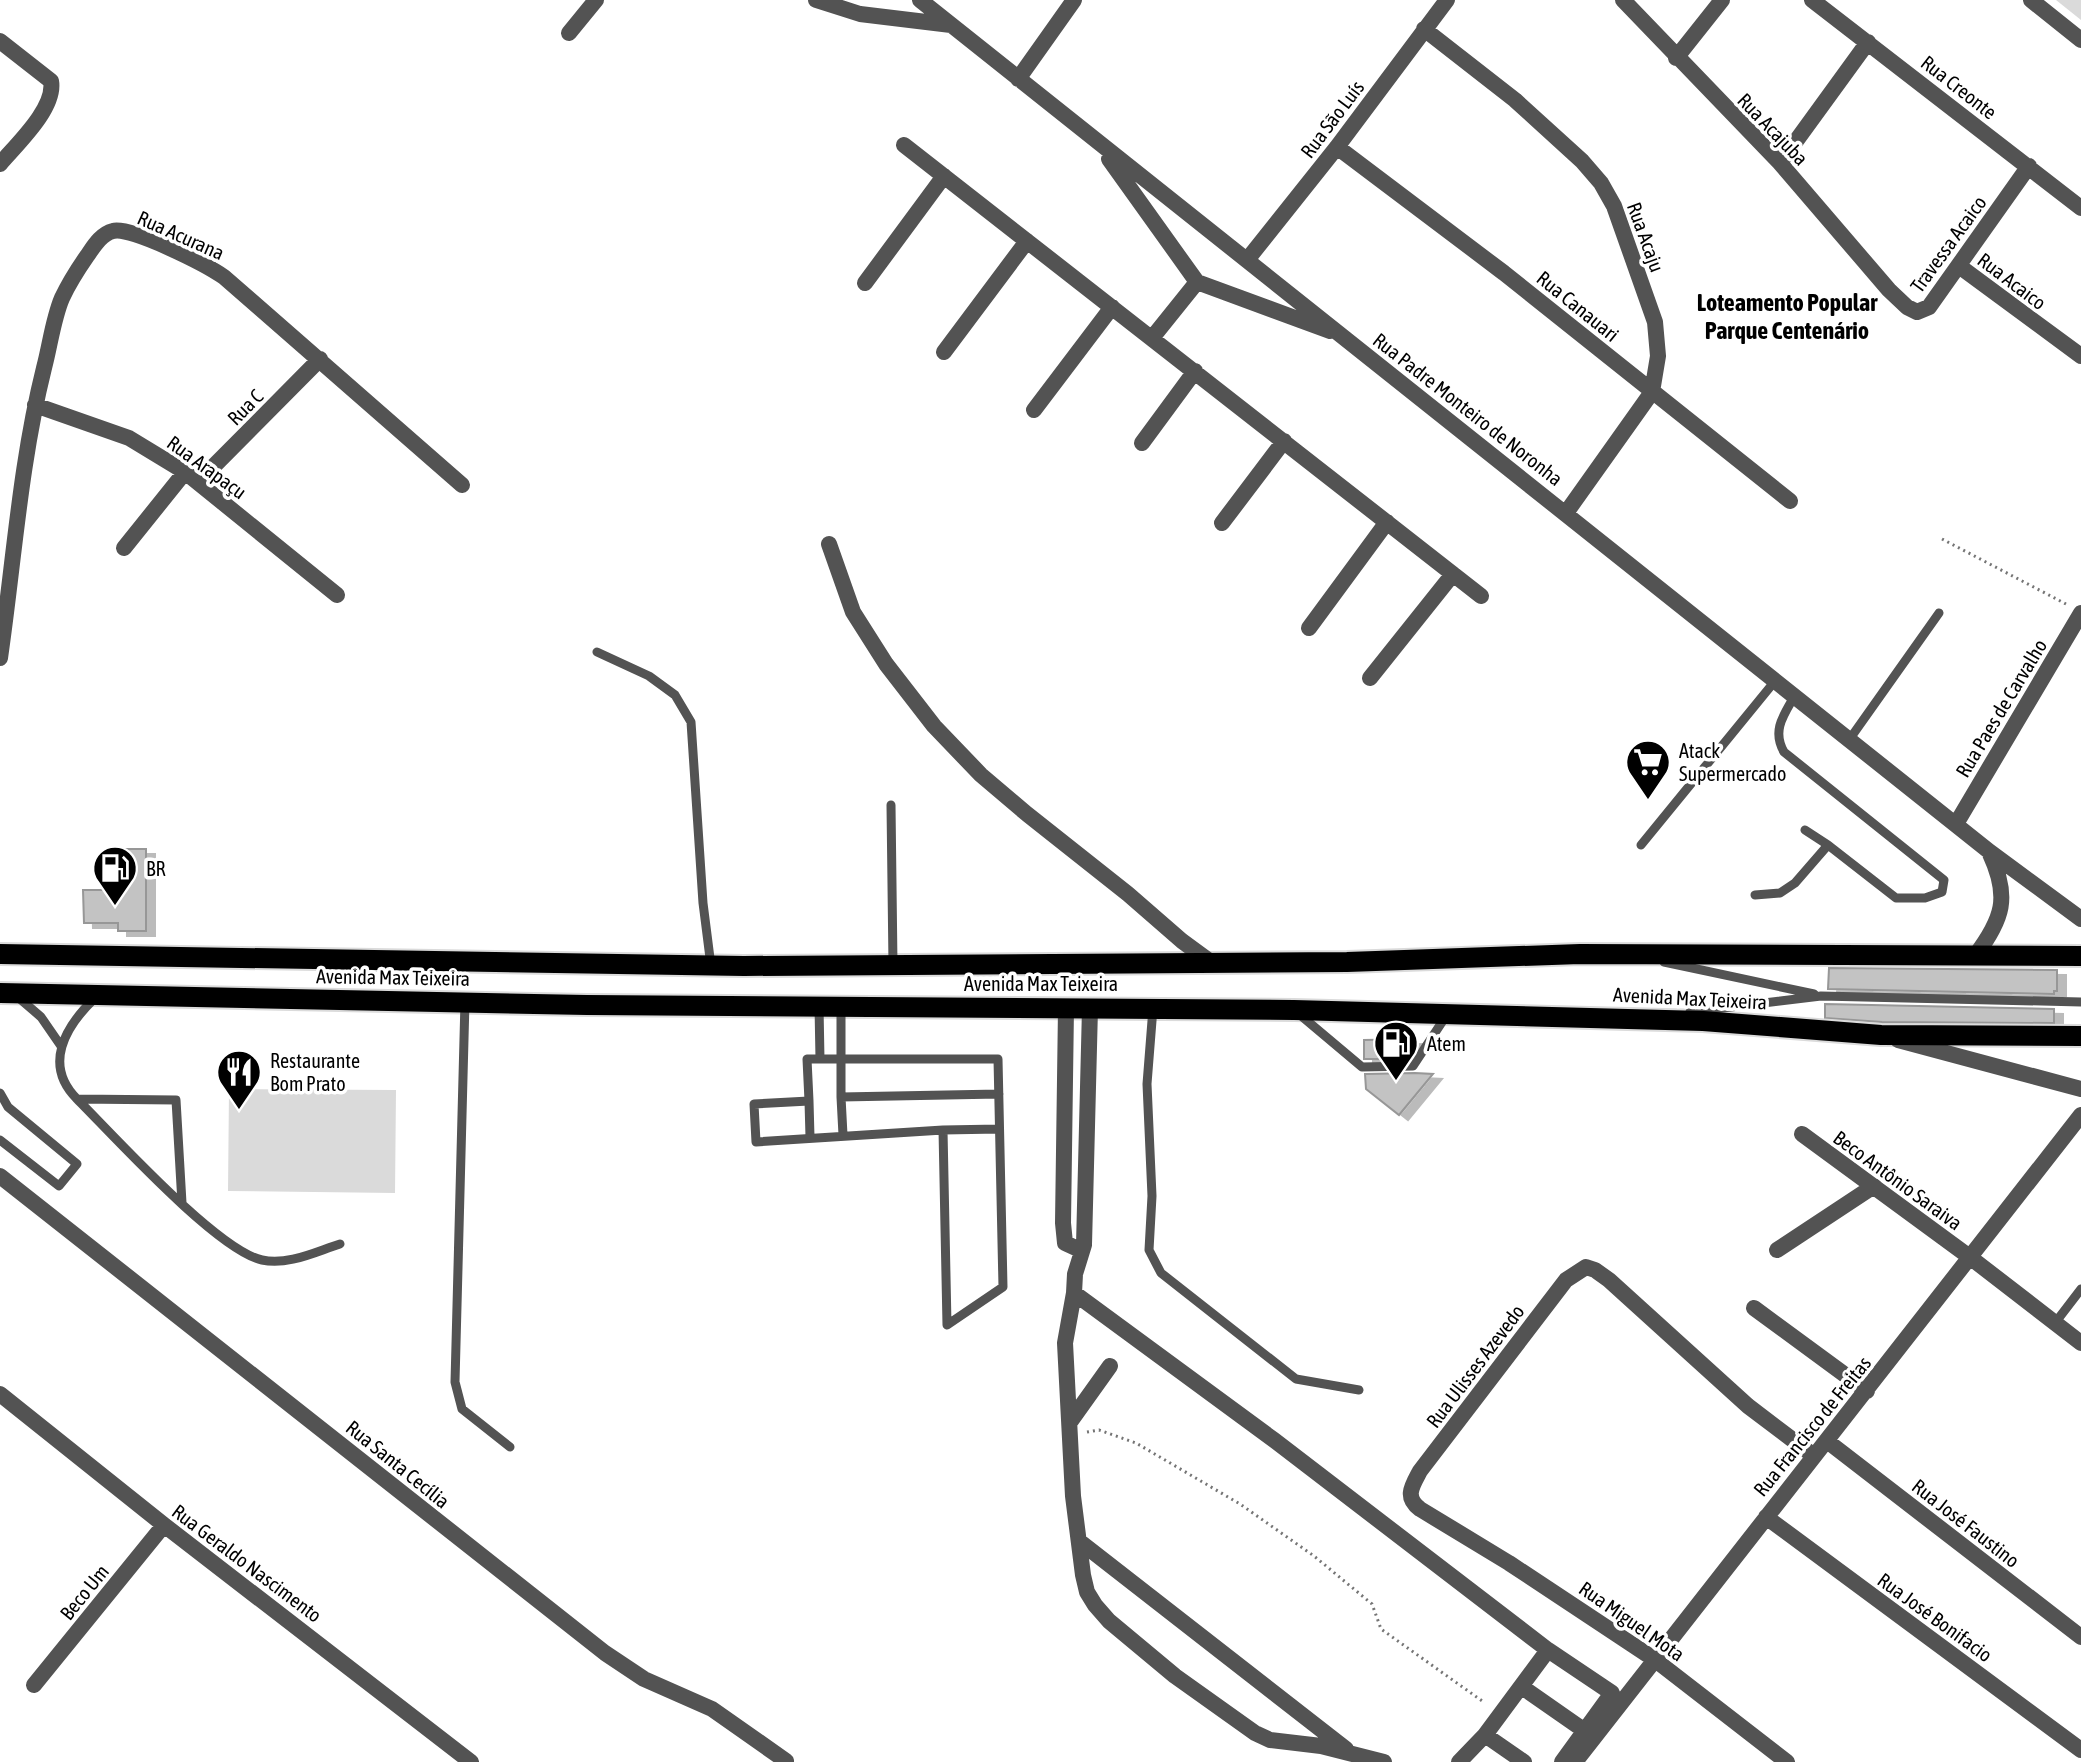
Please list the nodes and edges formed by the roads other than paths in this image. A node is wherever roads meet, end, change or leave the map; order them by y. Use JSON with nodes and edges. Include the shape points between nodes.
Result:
{"nodes":[{"id":1,"x":596,"y":0,"type":"edge"},
{"id":2,"x":816,"y":0,"type":"edge"},
{"id":3,"x":920,"y":0,"type":"edge"},
{"id":4,"x":1074,"y":0,"type":"edge"},
{"id":5,"x":1447,"y":0,"type":"edge"},
{"id":6,"x":1623,"y":0,"type":"edge"},
{"id":7,"x":1722,"y":0,"type":"edge"},
{"id":8,"x":1812,"y":0,"type":"edge"},
{"id":9,"x":2031,"y":0,"type":"edge"},
{"id":10,"x":951,"y":25,"type":"junction"},
{"id":11,"x":1424,"y":29,"type":"junction"},
{"id":12,"x":569,"y":33,"type":"dead end"},
{"id":13,"x":2081,"y":40,"type":"edge"},
{"id":14,"x":0,"y":41,"type":"edge"},
{"id":15,"x":1868,"y":42,"type":"junction"},
{"id":16,"x":1676,"y":58,"type":"junction"},
{"id":17,"x":1018,"y":79,"type":"junction"},
{"id":18,"x":1096,"y":141,"type":"junction"},
{"id":19,"x":904,"y":145,"type":"dead end"},
{"id":20,"x":1337,"y":147,"type":"junction"},
{"id":21,"x":1780,"y":163,"type":"junction"},
{"id":22,"x":0,"y":164,"type":"edge"},
{"id":23,"x":2029,"y":166,"type":"junction"},
{"id":24,"x":944,"y":176,"type":"junction"},
{"id":25,"x":2081,"y":208,"type":"edge"},
{"id":26,"x":1027,"y":241,"type":"junction"},
{"id":27,"x":1247,"y":260,"type":"junction"},
{"id":28,"x":1959,"y":266,"type":"junction"},
{"id":29,"x":1197,"y":282,"type":"junction"},
{"id":30,"x":865,"y":283,"type":"dead end"},
{"id":31,"x":1889,"y":290,"type":"joint"},
{"id":32,"x":1112,"y":307,"type":"junction"},
{"id":33,"x":1345,"y":337,"type":"junction"},
{"id":34,"x":1152,"y":338,"type":"junction"},
{"id":35,"x":944,"y":352,"type":"dead end"},
{"id":36,"x":2081,"y":356,"type":"edge"},
{"id":37,"x":320,"y":359,"type":"junction"},
{"id":38,"x":1195,"y":371,"type":"junction"},
{"id":39,"x":1652,"y":392,"type":"junction"},
{"id":40,"x":35,"y":405,"type":"junction"},
{"id":41,"x":1034,"y":410,"type":"dead end"},
{"id":42,"x":1284,"y":441,"type":"junction"},
{"id":43,"x":1142,"y":443,"type":"dead end"},
{"id":44,"x":192,"y":477,"type":"junction"},
{"id":45,"x":462,"y":485,"type":"dead end"},
{"id":46,"x":1790,"y":501,"type":"dead end"},
{"id":47,"x":1566,"y":513,"type":"junction"},
{"id":48,"x":1387,"y":522,"type":"junction"},
{"id":49,"x":1222,"y":523,"type":"dead end"},
{"id":50,"x":829,"y":544,"type":"dead end"},
{"id":51,"x":124,"y":548,"type":"dead end"},
{"id":52,"x":1453,"y":574,"type":"junction"},
{"id":53,"x":337,"y":595,"type":"dead end"},
{"id":54,"x":1481,"y":596,"type":"dead end"},
{"id":55,"x":2074,"y":608,"type":"edge"},
{"id":56,"x":1939,"y":613,"type":"dead end"},
{"id":57,"x":1309,"y":628,"type":"dead end"},
{"id":58,"x":597,"y":652,"type":"dead end"},
{"id":59,"x":0,"y":658,"type":"edge"},
{"id":60,"x":1370,"y":678,"type":"dead end"},
{"id":61,"x":1775,"y":681,"type":"junction"},
{"id":62,"x":1794,"y":697,"type":"junction"},
{"id":63,"x":1849,"y":740,"type":"junction"},
{"id":64,"x":891,"y":805,"type":"dead end"},
{"id":65,"x":1956,"y":824,"type":"junction"},
{"id":66,"x":1805,"y":830,"type":"dead end"},
{"id":67,"x":1641,"y":845,"type":"dead end"},
{"id":68,"x":1828,"y":845,"type":"junction"},
{"id":69,"x":1990,"y":852,"type":"junction"},
{"id":70,"x":1755,"y":895,"type":"dead end"},
{"id":71,"x":2081,"y":919,"type":"edge"},
{"id":72,"x":0,"y":954,"type":"edge"},
{"id":73,"x":1626,"y":954,"type":"junction"},
{"id":74,"x":1975,"y":956,"type":"junction"},
{"id":75,"x":2081,"y":956,"type":"edge"},
{"id":76,"x":1212,"y":963,"type":"junction"},
{"id":77,"x":893,"y":965,"type":"junction"},
{"id":78,"x":711,"y":966,"type":"junction"},
{"id":79,"x":6,"y":993,"type":"edge"},
{"id":80,"x":1821,"y":996,"type":"junction"},
{"id":81,"x":96,"y":997,"type":"junction"},
{"id":82,"x":465,"y":1001,"type":"junction"},
{"id":83,"x":2081,"y":1001,"type":"edge"},
{"id":84,"x":819,"y":1006,"type":"junction"},
{"id":85,"x":841,"y":1007,"type":"junction"},
{"id":86,"x":1066,"y":1008,"type":"junction"},
{"id":87,"x":1090,"y":1008,"type":"junction"},
{"id":88,"x":1153,"y":1008,"type":"junction"},
{"id":89,"x":1294,"y":1010,"type":"junction"},
{"id":90,"x":1448,"y":1013,"type":"junction"},
{"id":91,"x":1639,"y":1018,"type":"junction"},
{"id":92,"x":1881,"y":1035,"type":"junction"},
{"id":93,"x":2081,"y":1036,"type":"edge"},
{"id":94,"x":61,"y":1046,"type":"junction"},
{"id":95,"x":820,"y":1059,"type":"junction"},
{"id":96,"x":841,"y":1059,"type":"junction"},
{"id":97,"x":2081,"y":1089,"type":"edge"},
{"id":98,"x":0,"y":1093,"type":"edge"},
{"id":99,"x":999,"y":1094,"type":"junction"},
{"id":100,"x":841,"y":1097,"type":"junction"},
{"id":101,"x":77,"y":1099,"type":"junction"},
{"id":102,"x":809,"y":1101,"type":"junction"},
{"id":103,"x":2081,"y":1115,"type":"edge"},
{"id":104,"x":999,"y":1129,"type":"junction"},
{"id":105,"x":943,"y":1130,"type":"junction"},
{"id":106,"x":1802,"y":1134,"type":"dead end"},
{"id":107,"x":843,"y":1135,"type":"junction"},
{"id":108,"x":810,"y":1137,"type":"junction"},
{"id":109,"x":0,"y":1140,"type":"edge"},
{"id":110,"x":0,"y":1176,"type":"edge"},
{"id":111,"x":1874,"y":1186,"type":"junction"},
{"id":112,"x":182,"y":1203,"type":"junction"},
{"id":113,"x":1065,"y":1243,"type":"junction"},
{"id":114,"x":340,"y":1244,"type":"dead end"},
{"id":115,"x":1084,"y":1245,"type":"junction"},
{"id":116,"x":1777,"y":1250,"type":"dead end"},
{"id":117,"x":1971,"y":1258,"type":"junction"},
{"id":118,"x":1075,"y":1274,"type":"junction"},
{"id":119,"x":2081,"y":1289,"type":"edge"},
{"id":120,"x":1074,"y":1293,"type":"junction"},
{"id":121,"x":1754,"y":1308,"type":"dead end"},
{"id":122,"x":2055,"y":1323,"type":"junction"},
{"id":123,"x":2081,"y":1343,"type":"edge"},
{"id":124,"x":1110,"y":1366,"type":"dead end"},
{"id":125,"x":1359,"y":1390,"type":"dead end"},
{"id":126,"x":1867,"y":1391,"type":"junction"},
{"id":127,"x":0,"y":1394,"type":"edge"},
{"id":128,"x":1070,"y":1428,"type":"junction"},
{"id":129,"x":1827,"y":1441,"type":"junction"},
{"id":130,"x":510,"y":1447,"type":"dead end"},
{"id":131,"x":1814,"y":1456,"type":"junction"},
{"id":132,"x":1766,"y":1517,"type":"junction"},
{"id":133,"x":1447,"y":1524,"type":"joint"},
{"id":134,"x":164,"y":1525,"type":"junction"},
{"id":135,"x":1079,"y":1541,"type":"junction"},
{"id":136,"x":2081,"y":1637,"type":"edge"},
{"id":137,"x":1548,"y":1650,"type":"junction"},
{"id":138,"x":1654,"y":1659,"type":"junction"},
{"id":139,"x":34,"y":1685,"type":"dead end"},
{"id":140,"x":1522,"y":1687,"type":"junction"},
{"id":141,"x":1585,"y":1731,"type":"junction"},
{"id":142,"x":1485,"y":1735,"type":"junction"},
{"id":143,"x":2081,"y":1750,"type":"edge"},
{"id":144,"x":1351,"y":1752,"type":"junction"},
{"id":145,"x":786,"y":1761,"type":"edge"},
{"id":146,"x":471,"y":1762,"type":"edge"},
{"id":147,"x":1384,"y":1762,"type":"edge"},
{"id":148,"x":1459,"y":1762,"type":"edge"},
{"id":149,"x":1524,"y":1762,"type":"edge"},
{"id":150,"x":1562,"y":1762,"type":"edge"},
{"id":151,"x":1575,"y":1762,"type":"edge"},
{"id":152,"x":1787,"y":1762,"type":"edge"}],
"edges":[{"from":1,"to":12,"type":"street"},
{"from":2,"to":10,"type":"street","via":[[860,14]]},
{"from":3,"to":10,"type":"street","name":"Rua Padre Monteiro de Noronha"},
{"from":4,"to":17,"type":"street"},
{"from":5,"to":11,"type":"street","name":"Rua São Luís"},
{"from":6,"to":16,"type":"street","name":"Rua Acajuba"},
{"from":7,"to":16,"type":"street"},
{"from":8,"to":15,"type":"street","name":"Rua Creonte"},
{"from":9,"to":13,"type":"street"},
{"from":10,"to":17,"type":"street","name":"Rua Padre Monteiro de Noronha"},
{"from":11,"to":20,"type":"street","name":"Rua São Luís"},
{"from":11,"to":39,"type":"street","name":"Rua Acaju","via":[[1515,100],[1601,183],[1655,322],[1658,356]]},
{"from":14,"to":22,"type":"street","via":[[51,81],[53,91]]},
{"from":15,"to":21,"type":"street"},
{"from":15,"to":23,"type":"street","name":"Rua Creonte"},
{"from":16,"to":21,"type":"street","name":"Rua Acajuba"},
{"from":17,"to":18,"type":"street","name":"Rua Padre Monteiro de Noronha"},
{"from":18,"to":27,"type":"street","name":"Rua Padre Monteiro de Noronha"},
{"from":18,"to":29,"type":"street"},
{"from":19,"to":24,"type":"street"},
{"from":20,"to":27,"type":"street","name":"Rua São Luís"},
{"from":20,"to":39,"type":"street","name":"Rua Canauari"},
{"from":21,"to":31,"type":"street","name":"Rua Acajuba"},
{"from":23,"to":25,"type":"street","name":"Rua Creonte"},
{"from":23,"to":28,"type":"street","name":"Travessa Acaico"},
{"from":24,"to":26,"type":"street"},
{"from":24,"to":30,"type":"street"},
{"from":26,"to":32,"type":"street"},
{"from":26,"to":35,"type":"street"},
{"from":27,"to":33,"type":"street","name":"Rua Padre Monteiro de Noronha"},
{"from":28,"to":31,"type":"street","name":"Travessa Acaico","via":[[1929,307],[1917,312]]},
{"from":28,"to":36,"type":"street","name":"Rua Acaico"},
{"from":29,"to":33,"type":"street"},
{"from":29,"to":34,"type":"street"},
{"from":32,"to":34,"type":"street"},
{"from":32,"to":41,"type":"street"},
{"from":33,"to":47,"type":"street","name":"Rua Padre Monteiro de Noronha"},
{"from":34,"to":38,"type":"street"},
{"from":37,"to":40,"type":"street","name":"Rua Acurana","via":[[214,270],[116,229],[95,244],[61,299]]},
{"from":37,"to":44,"type":"street","name":"Rua C"},
{"from":37,"to":45,"type":"street","name":"Rua Acurana"},
{"from":38,"to":42,"type":"street"},
{"from":38,"to":43,"type":"street"},
{"from":39,"to":46,"type":"street","name":"Rua Canauari"},
{"from":39,"to":47,"type":"street","name":"Rua Acaju"},
{"from":40,"to":44,"type":"street","name":"Rua Arapaçu","via":[[129,438]]},
{"from":40,"to":59,"type":"street","name":"Rua Acurana"},
{"from":42,"to":48,"type":"street"},
{"from":42,"to":49,"type":"street"},
{"from":44,"to":51,"type":"street","name":"Rua C"},
{"from":44,"to":53,"type":"street","name":"Rua Arapaçu"},
{"from":47,"to":61,"type":"street","name":"Rua Padre Monteiro de Noronha"},
{"from":48,"to":52,"type":"street"},
{"from":48,"to":57,"type":"street"},
{"from":50,"to":76,"type":"street","via":[[853,612],[934,726],[1016,805]]},
{"from":52,"to":54,"type":"street"},
{"from":52,"to":60,"type":"street"},
{"from":55,"to":65,"type":"street","name":"Rua Paes de Carvalho"},
{"from":56,"to":63,"type":"lane"},
{"from":58,"to":78,"type":"lane","via":[[649,676],[675,695],[691,722]]},
{"from":61,"to":62,"type":"street","name":"Rua Padre Monteiro de Noronha"},
{"from":61,"to":67,"type":"lane"},
{"from":62,"to":63,"type":"street","name":"Rua Padre Monteiro de Noronha"},
{"from":62,"to":68,"type":"lane","via":[[1778,731],[1784,752],[1944,880],[1942,892],[1896,898]]},
{"from":63,"to":65,"type":"street","name":"Rua Padre Monteiro de Noronha"},
{"from":64,"to":77,"type":"lane"},
{"from":65,"to":69,"type":"street","name":"Rua Padre Monteiro de Noronha"},
{"from":66,"to":68,"type":"lane"},
{"from":68,"to":70,"type":"lane","via":[[1795,883],[1780,893]]},
{"from":69,"to":71,"type":"street","name":"Rua Padre Monteiro de Noronha"},
{"from":69,"to":74,"type":"street","via":[[2003,900],[1990,936]]},
{"from":72,"to":78,"type":"main road","name":"Avenida Max Teixeira"},
{"from":73,"to":74,"type":"main road","name":"Avenida Max Teixeira"},
{"from":73,"to":76,"type":"main road","name":"Avenida Max Teixeira"},
{"from":73,"to":80,"type":"lane"},
{"from":74,"to":75,"type":"main road","name":"Avenida Max Teixeira"},
{"from":76,"to":77,"type":"main road","name":"Avenida Max Teixeira"},
{"from":77,"to":78,"type":"main road","name":"Avenida Max Teixeira"},
{"from":79,"to":81,"type":"main road","name":"Avenida Max Teixeira"},
{"from":79,"to":94,"type":"lane","via":[[41,1017]]},
{"from":80,"to":83,"type":"lane"},
{"from":80,"to":91,"type":"lane"},
{"from":81,"to":82,"type":"main road","name":"Avenida Max Teixeira"},
{"from":81,"to":94,"type":"lane"},
{"from":82,"to":84,"type":"main road","name":"Avenida Max Teixeira"},
{"from":82,"to":130,"type":"lane","via":[[455,1382],[462,1409]]},
{"from":84,"to":85,"type":"main road","name":"Avenida Max Teixeira"},
{"from":84,"to":95,"type":"lane"},
{"from":85,"to":86,"type":"main road","name":"Avenida Max Teixeira"},
{"from":85,"to":96,"type":"lane"},
{"from":86,"to":87,"type":"main road","name":"Avenida Max Teixeira"},
{"from":86,"to":113,"type":"street"},
{"from":87,"to":88,"type":"main road","name":"Avenida Max Teixeira"},
{"from":87,"to":115,"type":"street"},
{"from":88,"to":89,"type":"main road","name":"Avenida Max Teixeira"},
{"from":88,"to":125,"type":"lane","via":[[1147,1084],[1149,1250],[1161,1273],[1296,1379]]},
{"from":89,"to":90,"type":"main road","name":"Avenida Max Teixeira"},
{"from":89,"to":90,"type":"lane","via":[[1362,1067],[1413,1066]]},
{"from":90,"to":91,"type":"main road","name":"Avenida Max Teixeira"},
{"from":91,"to":92,"type":"main road","name":"Avenida Max Teixeira"},
{"from":92,"to":93,"type":"main road","name":"Avenida Max Teixeira"},
{"from":92,"to":97,"type":"street"},
{"from":94,"to":101,"type":"lane","via":[[61,1074]]},
{"from":95,"to":96,"type":"lane"},
{"from":95,"to":102,"type":"lane","via":[[807,1059]]},
{"from":96,"to":99,"type":"lane","via":[[998,1059]]},
{"from":96,"to":100,"type":"lane"},
{"from":98,"to":109,"type":"lane","via":[[8,1107],[77,1164],[59,1186]]},
{"from":99,"to":100,"type":"lane"},
{"from":99,"to":104,"type":"lane"},
{"from":100,"to":107,"type":"lane"},
{"from":101,"to":112,"type":"lane"},
{"from":101,"to":112,"type":"lane","via":[[176,1100]]},
{"from":102,"to":108,"type":"lane"},
{"from":102,"to":108,"type":"lane","via":[[754,1104],[756,1142]]},
{"from":103,"to":117,"type":"street","name":"Rua Francisco de Freitas"},
{"from":104,"to":105,"type":"lane"},
{"from":104,"to":105,"type":"lane","via":[[1003,1287],[947,1325]]},
{"from":105,"to":107,"type":"lane"},
{"from":106,"to":111,"type":"street","name":"Beco Antônio Saraiva"},
{"from":107,"to":108,"type":"lane"},
{"from":110,"to":145,"type":"street","name":"Rua Santa Cecília","via":[[605,1653],[644,1679],[712,1709]]},
{"from":111,"to":116,"type":"street"},
{"from":111,"to":117,"type":"street","name":"Beco Antônio Saraiva"},
{"from":112,"to":114,"type":"lane","via":[[234,1247],[263,1260],[287,1260]]},
{"from":113,"to":115,"type":"street","via":[[1078,1249]]},
{"from":113,"to":118,"type":"street"},
{"from":115,"to":118,"type":"street"},
{"from":117,"to":122,"type":"street","name":"Beco Antônio Saraiva"},
{"from":117,"to":126,"type":"street","name":"Rua Francisco de Freitas"},
{"from":118,"to":120,"type":"street"},
{"from":119,"to":122,"type":"lane"},
{"from":120,"to":128,"type":"street","via":[[1065,1343]]},
{"from":120,"to":137,"type":"street"},
{"from":121,"to":126,"type":"street"},
{"from":122,"to":123,"type":"street","name":"Beco Antônio Saraiva"},
{"from":124,"to":128,"type":"street"},
{"from":126,"to":129,"type":"street","name":"Rua Francisco de Freitas"},
{"from":127,"to":134,"type":"street","name":"Rua Geraldo Nascimento"},
{"from":128,"to":135,"type":"street"},
{"from":129,"to":131,"type":"street","name":"Rua Francisco de Freitas"},
{"from":129,"to":136,"type":"street","name":"Rua José Faustino"},
{"from":131,"to":132,"type":"street","name":"Rua Francisco de Freitas"},
{"from":131,"to":133,"type":"street","name":"Rua Ulisses Azevedo","via":[[1748,1406],[1623,1292],[1586,1267],[1566,1280],[1420,1471],[1411,1488],[1413,1503]]},
{"from":132,"to":138,"type":"street","name":"Rua Francisco de Freitas"},
{"from":132,"to":143,"type":"street","name":"Rua José Bonifacio"},
{"from":133,"to":138,"type":"street","name":"Rua Miguel Mota"},
{"from":134,"to":139,"type":"street","name":"Beco Um"},
{"from":134,"to":146,"type":"street","name":"Rua Geraldo Nascimento"},
{"from":135,"to":144,"type":"street"},
{"from":135,"to":144,"type":"street","via":[[1087,1592],[1095,1605],[1175,1676],[1270,1740]]},
{"from":137,"to":140,"type":"street"},
{"from":137,"to":141,"type":"street","via":[[1612,1693]]},
{"from":138,"to":151,"type":"street","name":"Rua Francisco de Freitas"},
{"from":138,"to":152,"type":"street","name":"Rua Miguel Mota"},
{"from":140,"to":141,"type":"street"},
{"from":140,"to":142,"type":"street"},
{"from":141,"to":150,"type":"street"},
{"from":142,"to":148,"type":"street"},
{"from":142,"to":149,"type":"street"},
{"from":144,"to":147,"type":"street"}]}
